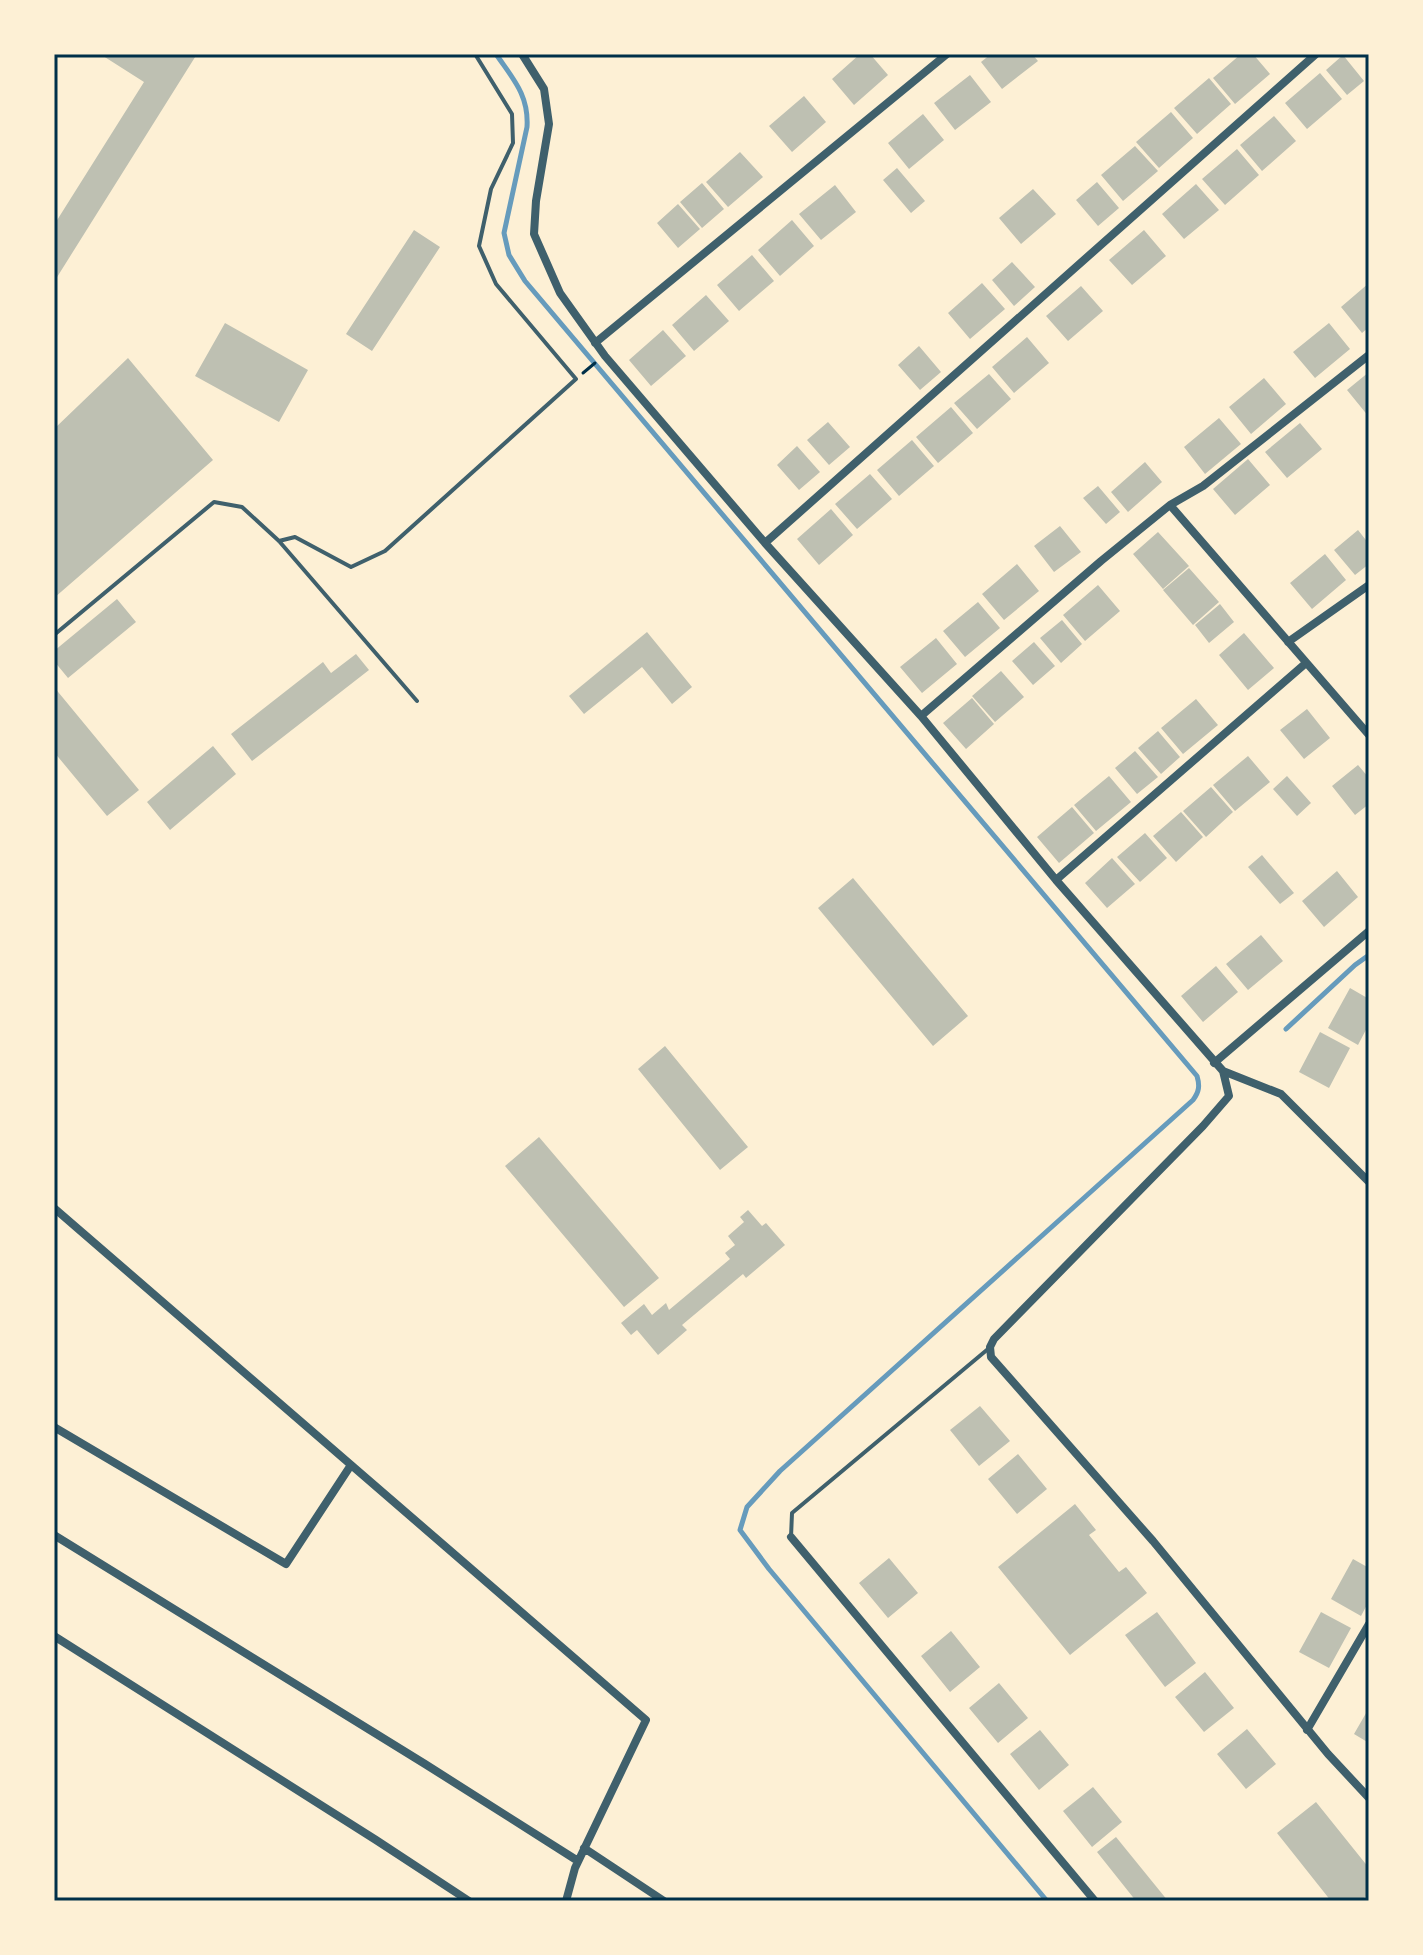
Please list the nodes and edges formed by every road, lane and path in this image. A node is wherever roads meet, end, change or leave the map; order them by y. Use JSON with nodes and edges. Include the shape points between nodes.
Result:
{"nodes":[{"id":1,"x":475,"y":54,"type":"edge"},
{"id":2,"x":522,"y":54,"type":"edge"},
{"id":3,"x":947,"y":54,"type":"edge"},
{"id":4,"x":1316,"y":54,"type":"edge"},
{"id":5,"x":595,"y":343,"type":"junction"},
{"id":6,"x":1369,"y":355,"type":"edge"},
{"id":7,"x":605,"y":356,"type":"junction"},
{"id":8,"x":576,"y":379,"type":"junction"},
{"id":9,"x":1170,"y":505,"type":"junction"},
{"id":10,"x":279,"y":541,"type":"junction"},
{"id":11,"x":765,"y":543,"type":"junction"},
{"id":12,"x":1369,"y":585,"type":"edge"},
{"id":13,"x":54,"y":635,"type":"edge"},
{"id":14,"x":1288,"y":642,"type":"junction"},
{"id":15,"x":1306,"y":663,"type":"junction"},
{"id":16,"x":417,"y":701,"type":"dead end"},
{"id":17,"x":921,"y":716,"type":"junction"},
{"id":18,"x":1369,"y":735,"type":"edge"},
{"id":19,"x":1056,"y":880,"type":"junction"},
{"id":20,"x":1369,"y":931,"type":"edge"},
{"id":21,"x":1214,"y":1063,"type":"junction"},
{"id":22,"x":1223,"y":1071,"type":"junction"},
{"id":23,"x":1369,"y":1182,"type":"edge"},
{"id":24,"x":54,"y":1208,"type":"edge"},
{"id":25,"x":990,"y":1347,"type":"junction"},
{"id":26,"x":54,"y":1427,"type":"edge"},
{"id":27,"x":351,"y":1465,"type":"junction"},
{"id":28,"x":54,"y":1535,"type":"edge"},
{"id":29,"x":791,"y":1537,"type":"joint"},
{"id":30,"x":1369,"y":1624,"type":"edge"},
{"id":31,"x":54,"y":1636,"type":"edge"},
{"id":32,"x":1307,"y":1730,"type":"junction"},
{"id":33,"x":1369,"y":1798,"type":"edge"},
{"id":34,"x":584,"y":1848,"type":"junction"},
{"id":35,"x":578,"y":1861,"type":"junction"},
{"id":36,"x":469,"y":1901,"type":"edge"},
{"id":37,"x":566,"y":1901,"type":"edge"},
{"id":38,"x":664,"y":1901,"type":"edge"},
{"id":39,"x":1095,"y":1901,"type":"edge"}],
"edges":[{"from":1,"to":8,"type":"lane","via":[[512,114],[513,143],[491,189],[479,246],[496,284]]},
{"from":2,"to":5,"type":"street","via":[[544,89],[549,124],[534,234],[560,293]]},
{"from":3,"to":5,"type":"street"},
{"from":4,"to":11,"type":"street"},
{"from":5,"to":7,"type":"street"},
{"from":6,"to":9,"type":"street","via":[[1203,486]]},
{"from":7,"to":8,"type":"path"},
{"from":7,"to":11,"type":"street"},
{"from":8,"to":10,"type":"lane","via":[[385,551],[351,567],[295,537]]},
{"from":9,"to":14,"type":"street"},
{"from":9,"to":17,"type":"street"},
{"from":10,"to":13,"type":"lane","via":[[242,507],[214,502]]},
{"from":10,"to":16,"type":"lane"},
{"from":11,"to":17,"type":"street"},
{"from":12,"to":14,"type":"street"},
{"from":14,"to":15,"type":"street"},
{"from":15,"to":18,"type":"street"},
{"from":15,"to":19,"type":"street"},
{"from":17,"to":19,"type":"street"},
{"from":19,"to":21,"type":"street"},
{"from":20,"to":21,"type":"street"},
{"from":21,"to":22,"type":"street"},
{"from":22,"to":23,"type":"street","via":[[1281,1094]]},
{"from":22,"to":25,"type":"street","via":[[1229,1096]]},
{"from":24,"to":27,"type":"street"},
{"from":25,"to":29,"type":"lane","via":[[792,1513]]},
{"from":25,"to":32,"type":"street","via":[[991,1357],[1153,1541]]},
{"from":26,"to":27,"type":"street","via":[[286,1564]]},
{"from":27,"to":34,"type":"street","via":[[646,1720]]},
{"from":28,"to":35,"type":"street"},
{"from":29,"to":39,"type":"street"},
{"from":30,"to":32,"type":"street"},
{"from":31,"to":36,"type":"street"},
{"from":32,"to":33,"type":"street"},
{"from":34,"to":35,"type":"street"},
{"from":34,"to":38,"type":"street"},
{"from":35,"to":37,"type":"street"}]}
